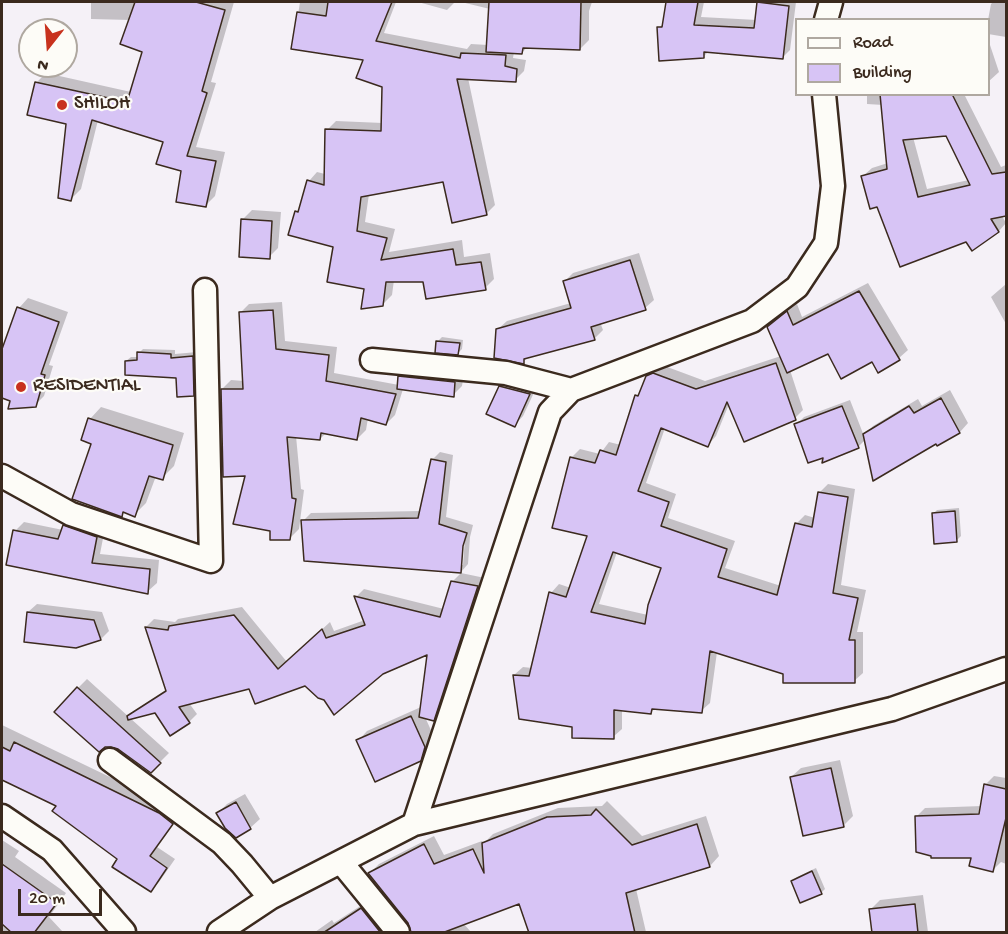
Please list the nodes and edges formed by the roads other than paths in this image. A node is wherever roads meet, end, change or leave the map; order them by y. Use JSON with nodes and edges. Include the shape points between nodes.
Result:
{"nodes":[{"id":1,"x":831,"y":2,"type":"edge"},
{"id":2,"x":827,"y":18,"type":"edge"},
{"id":3,"x":824,"y":96,"type":"edge"},
{"id":4,"x":205,"y":290,"type":"dead end"},
{"id":5,"x":372,"y":360,"type":"dead end"},
{"id":6,"x":571,"y":390,"type":"junction"},
{"id":7,"x":2,"y":476,"type":"edge"},
{"id":8,"x":1006,"y":669,"type":"edge"},
{"id":9,"x":110,"y":760,"type":"dead end"},
{"id":10,"x":2,"y":816,"type":"edge"},
{"id":11,"x":414,"y":824,"type":"junction"},
{"id":12,"x":342,"y":862,"type":"junction"},
{"id":13,"x":270,"y":898,"type":"junction"},
{"id":14,"x":124,"y":933,"type":"edge"},
{"id":15,"x":219,"y":933,"type":"edge"},
{"id":16,"x":398,"y":933,"type":"edge"}],
"edges":[{"from":1,"to":2,"type":"street"},
{"from":3,"to":6,"type":"street","via":[[833,186],[826,243],[797,287],[752,321]]},
{"from":4,"to":7,"type":"street","via":[[211,561],[71,514]]},
{"from":5,"to":6,"type":"street","via":[[506,373]]},
{"from":6,"to":11,"type":"street","via":[[550,412]]},
{"from":8,"to":11,"type":"street","via":[[892,709]]},
{"from":9,"to":13,"type":"street","via":[[222,843]]},
{"from":10,"to":14,"type":"street","via":[[52,850]]},
{"from":11,"to":12,"type":"street"},
{"from":12,"to":13,"type":"street"},
{"from":12,"to":16,"type":"street"},
{"from":13,"to":15,"type":"street"}]}
